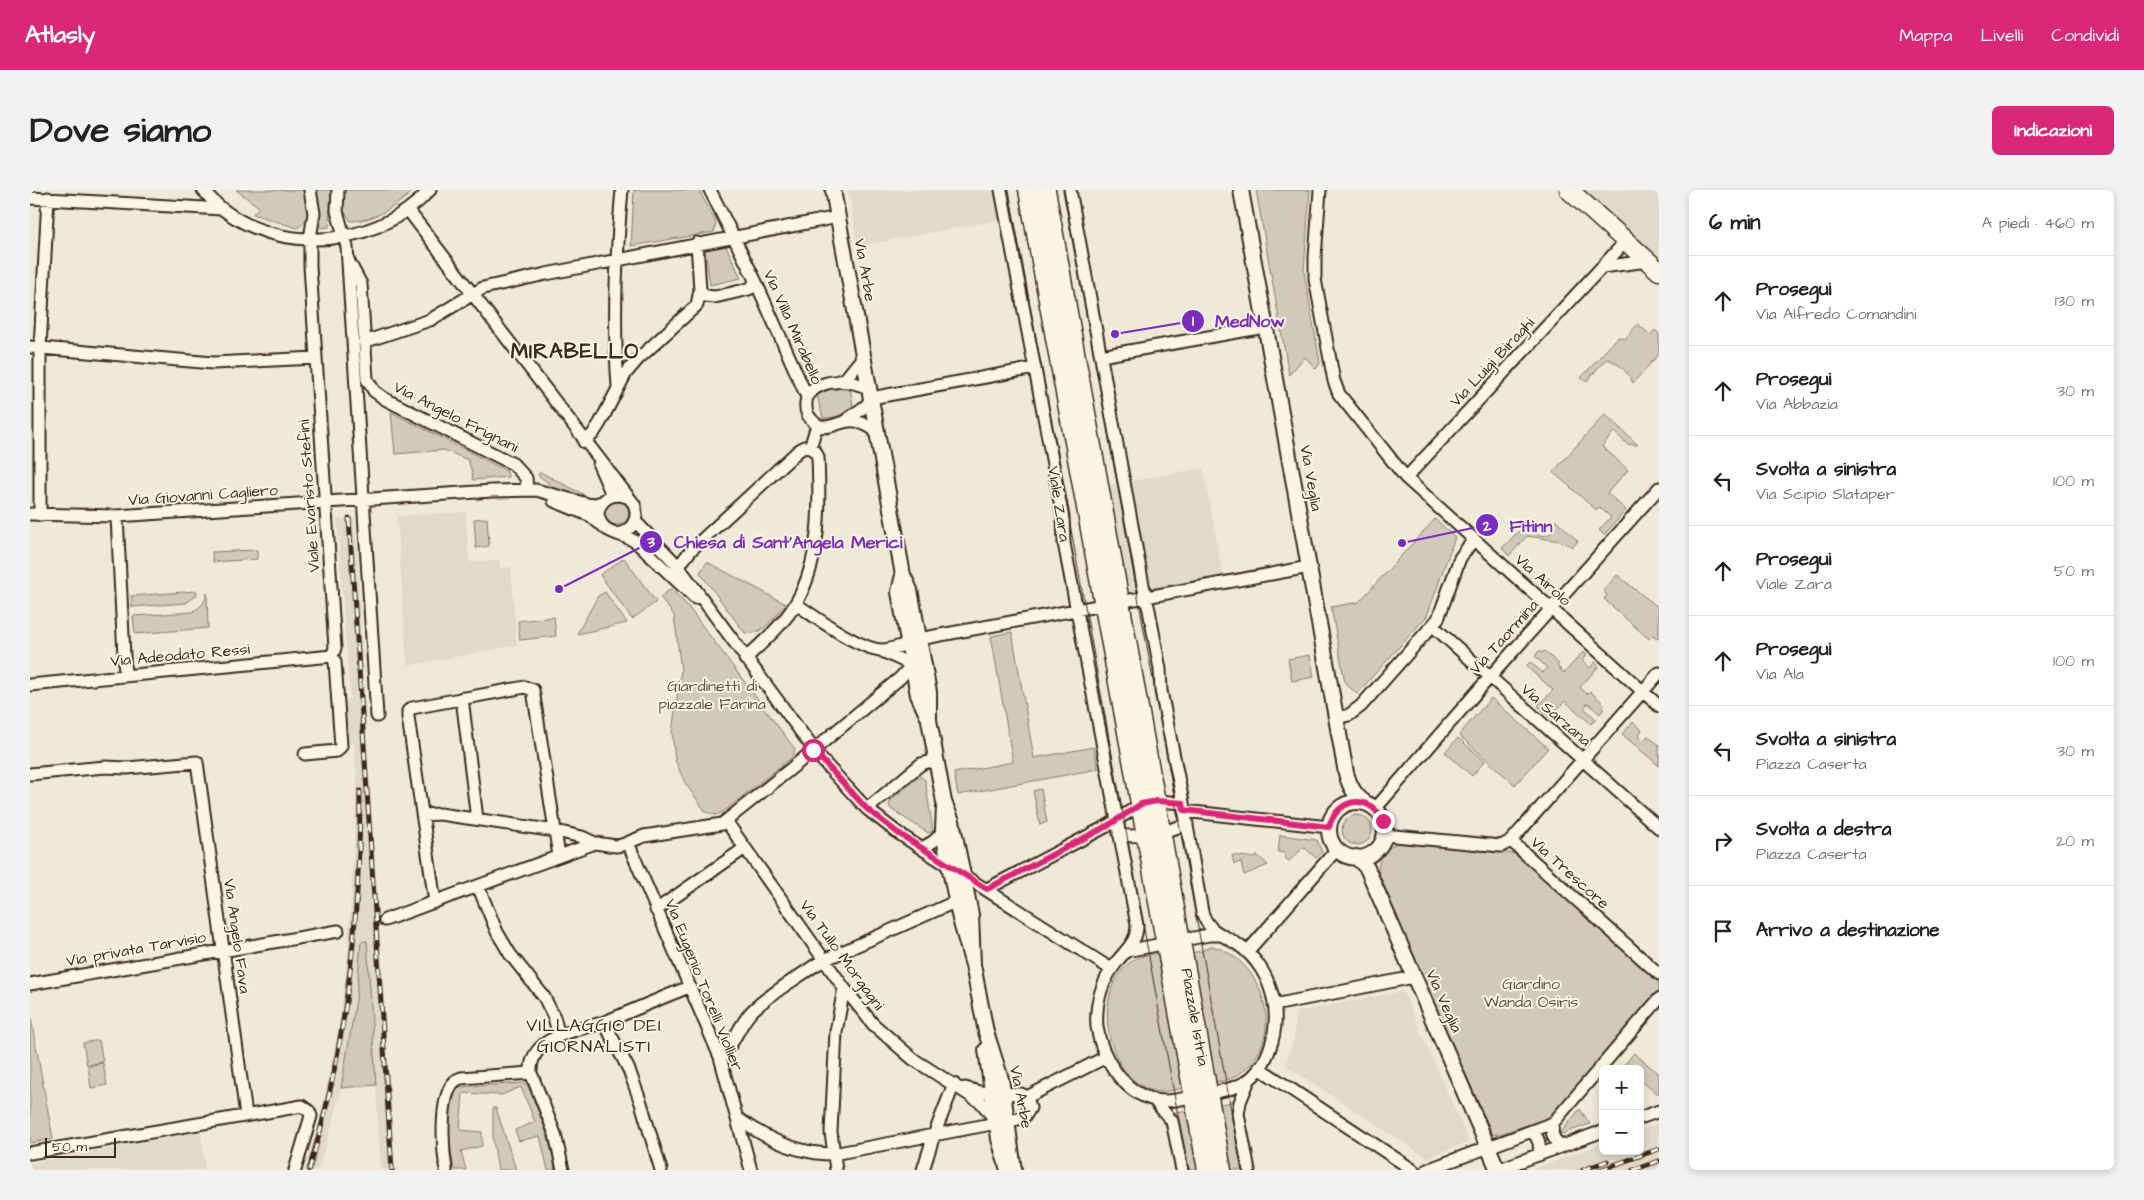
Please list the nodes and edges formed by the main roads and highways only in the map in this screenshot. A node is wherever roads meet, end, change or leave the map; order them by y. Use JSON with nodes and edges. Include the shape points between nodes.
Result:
{"nodes":[{"id":1,"x":1028,"y":190,"type":"edge"},
{"id":2,"x":1046,"y":190,"type":"edge"},
{"id":3,"x":1569,"y":190,"type":"edge"},
{"id":4,"x":1654,"y":266,"type":"edge"},
{"id":5,"x":1112,"y":603,"type":"junction"},
{"id":6,"x":1173,"y":942,"type":"joint"},
{"id":7,"x":1201,"y":1095,"type":"junction"},
{"id":8,"x":1207,"y":1170,"type":"edge"},
{"id":9,"x":1222,"y":1170,"type":"edge"}],
"edges":[{"from":1,"to":5,"type":"main road","name":"Viale Zara"},
{"from":2,"to":5,"type":"main road","name":"Viale Zara"},
{"from":3,"to":4,"type":"main road"},
{"from":5,"to":6,"type":"main road","name":"Viale Zara"},
{"from":6,"to":7,"type":"main road","name":"Piazzale Istria"},
{"from":7,"to":8,"type":"main road"},
{"from":7,"to":9,"type":"main road"}]}
